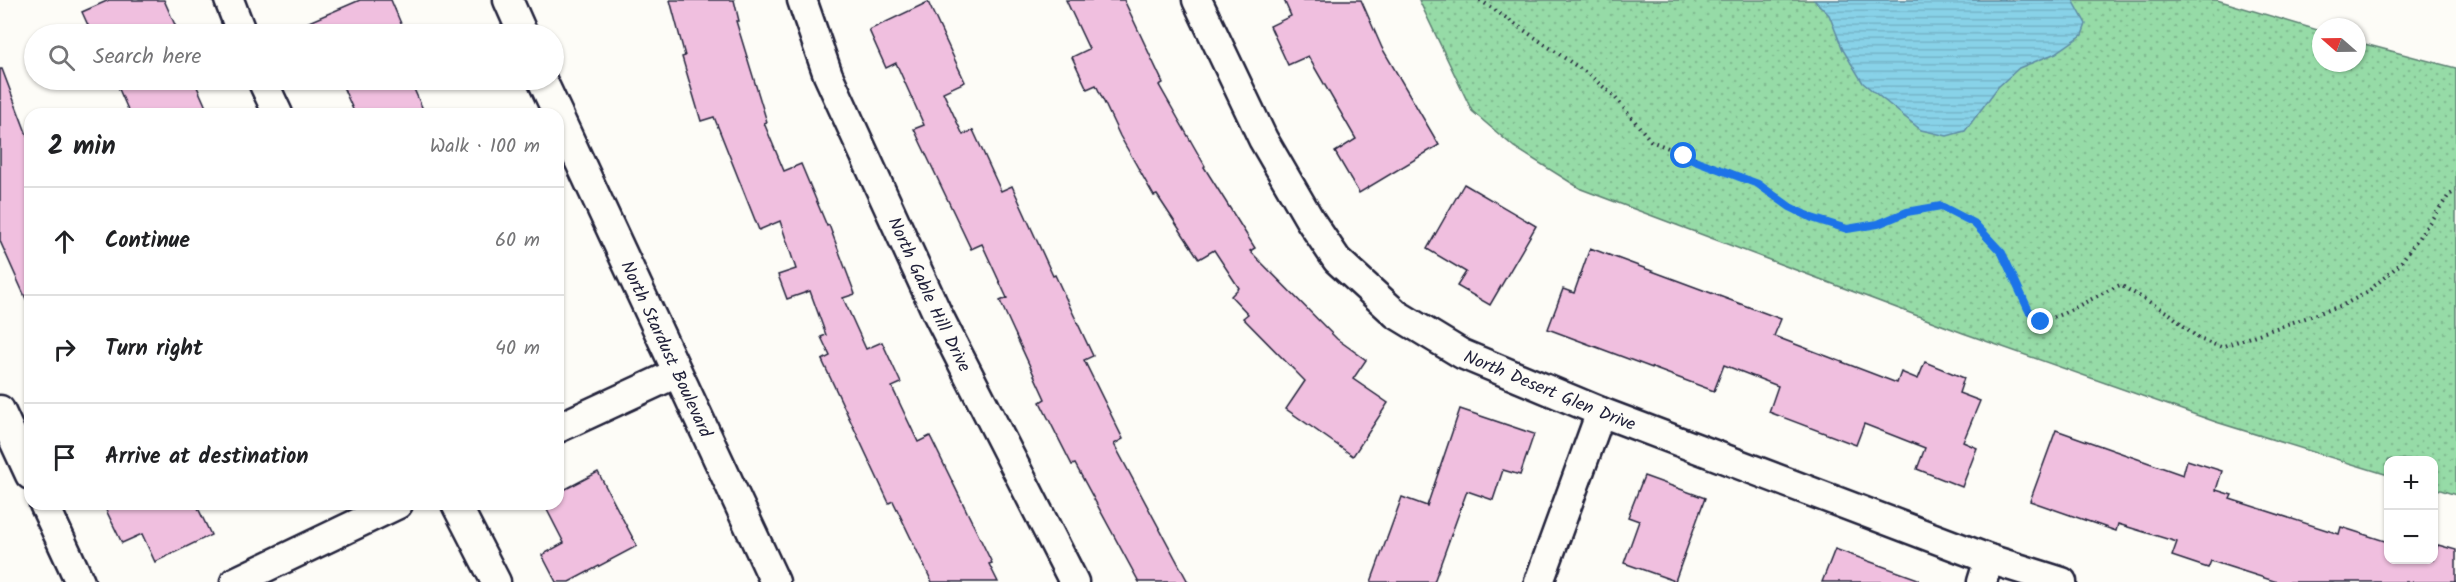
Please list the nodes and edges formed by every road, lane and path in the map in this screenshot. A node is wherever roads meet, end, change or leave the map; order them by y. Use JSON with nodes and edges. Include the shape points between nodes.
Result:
{"nodes":[{"id":1,"x":229,"y":0,"type":"edge"},
{"id":2,"x":508,"y":0,"type":"edge"},
{"id":3,"x":802,"y":0,"type":"edge"},
{"id":4,"x":1197,"y":0,"type":"edge"},
{"id":5,"x":1480,"y":0,"type":"edge"},
{"id":6,"x":238,"y":24,"type":"edge"},
{"id":7,"x":519,"y":24,"type":"edge"},
{"id":8,"x":267,"y":90,"type":"edge"},
{"id":9,"x":547,"y":90,"type":"edge"},
{"id":10,"x":275,"y":108,"type":"edge"},
{"id":11,"x":555,"y":108,"type":"edge"},
{"id":12,"x":564,"y":128,"type":"edge"},
{"id":13,"x":2456,"y":191,"type":"edge"},
{"id":14,"x":677,"y":373,"type":"junction"},
{"id":15,"x":0,"y":410,"type":"edge"},
{"id":16,"x":1601,"y":412,"type":"junction"},
{"id":17,"x":564,"y":425,"type":"edge"},
{"id":18,"x":24,"y":463,"type":"edge"},
{"id":19,"x":47,"y":510,"type":"edge"},
{"id":20,"x":385,"y":510,"type":"edge"},
{"id":21,"x":459,"y":510,"type":"edge"},
{"id":22,"x":1986,"y":571,"type":"edge"},
{"id":23,"x":80,"y":582,"type":"edge"},
{"id":24,"x":235,"y":582,"type":"edge"},
{"id":25,"x":496,"y":582,"type":"edge"},
{"id":26,"x":775,"y":582,"type":"edge"},
{"id":27,"x":1074,"y":582,"type":"edge"},
{"id":28,"x":1539,"y":582,"type":"edge"},
{"id":29,"x":2062,"y":582,"type":"edge"}],
"edges":[{"from":1,"to":6,"type":"street"},
{"from":2,"to":7,"type":"street"},
{"from":3,"to":27,"type":"street","name":"North Gable Hill Drive","via":[[828,75],[937,313]]},
{"from":4,"to":16,"type":"street","name":"North Desert Glen Drive","via":[[1263,139],[1337,260],[1396,314],[1462,354]]},
{"from":5,"to":13,"type":"path","via":[[1588,74],[1613,96],[1651,141],[1758,184],[1812,218],[1847,229],[1941,206],[1974,223],[2002,253],[2029,311],[2041,322],[2120,285],[2170,314],[2199,339],[2221,347],[2259,336],[2366,293],[2399,265],[2449,195]]},
{"from":8,"to":10,"type":"street"},
{"from":9,"to":11,"type":"street","name":"North Stardust Boulevard"},
{"from":12,"to":14,"type":"street","name":"North Stardust Boulevard"},
{"from":14,"to":17,"type":"street"},
{"from":14,"to":26,"type":"street","name":"North Stardust Boulevard"},
{"from":15,"to":18,"type":"street"},
{"from":16,"to":22,"type":"street","name":"North Desert Glen Drive"},
{"from":16,"to":28,"type":"street"},
{"from":19,"to":23,"type":"street"},
{"from":20,"to":24,"type":"street"},
{"from":21,"to":25,"type":"street"},
{"from":22,"to":29,"type":"street","name":"North Desert Glen Drive"}]}
